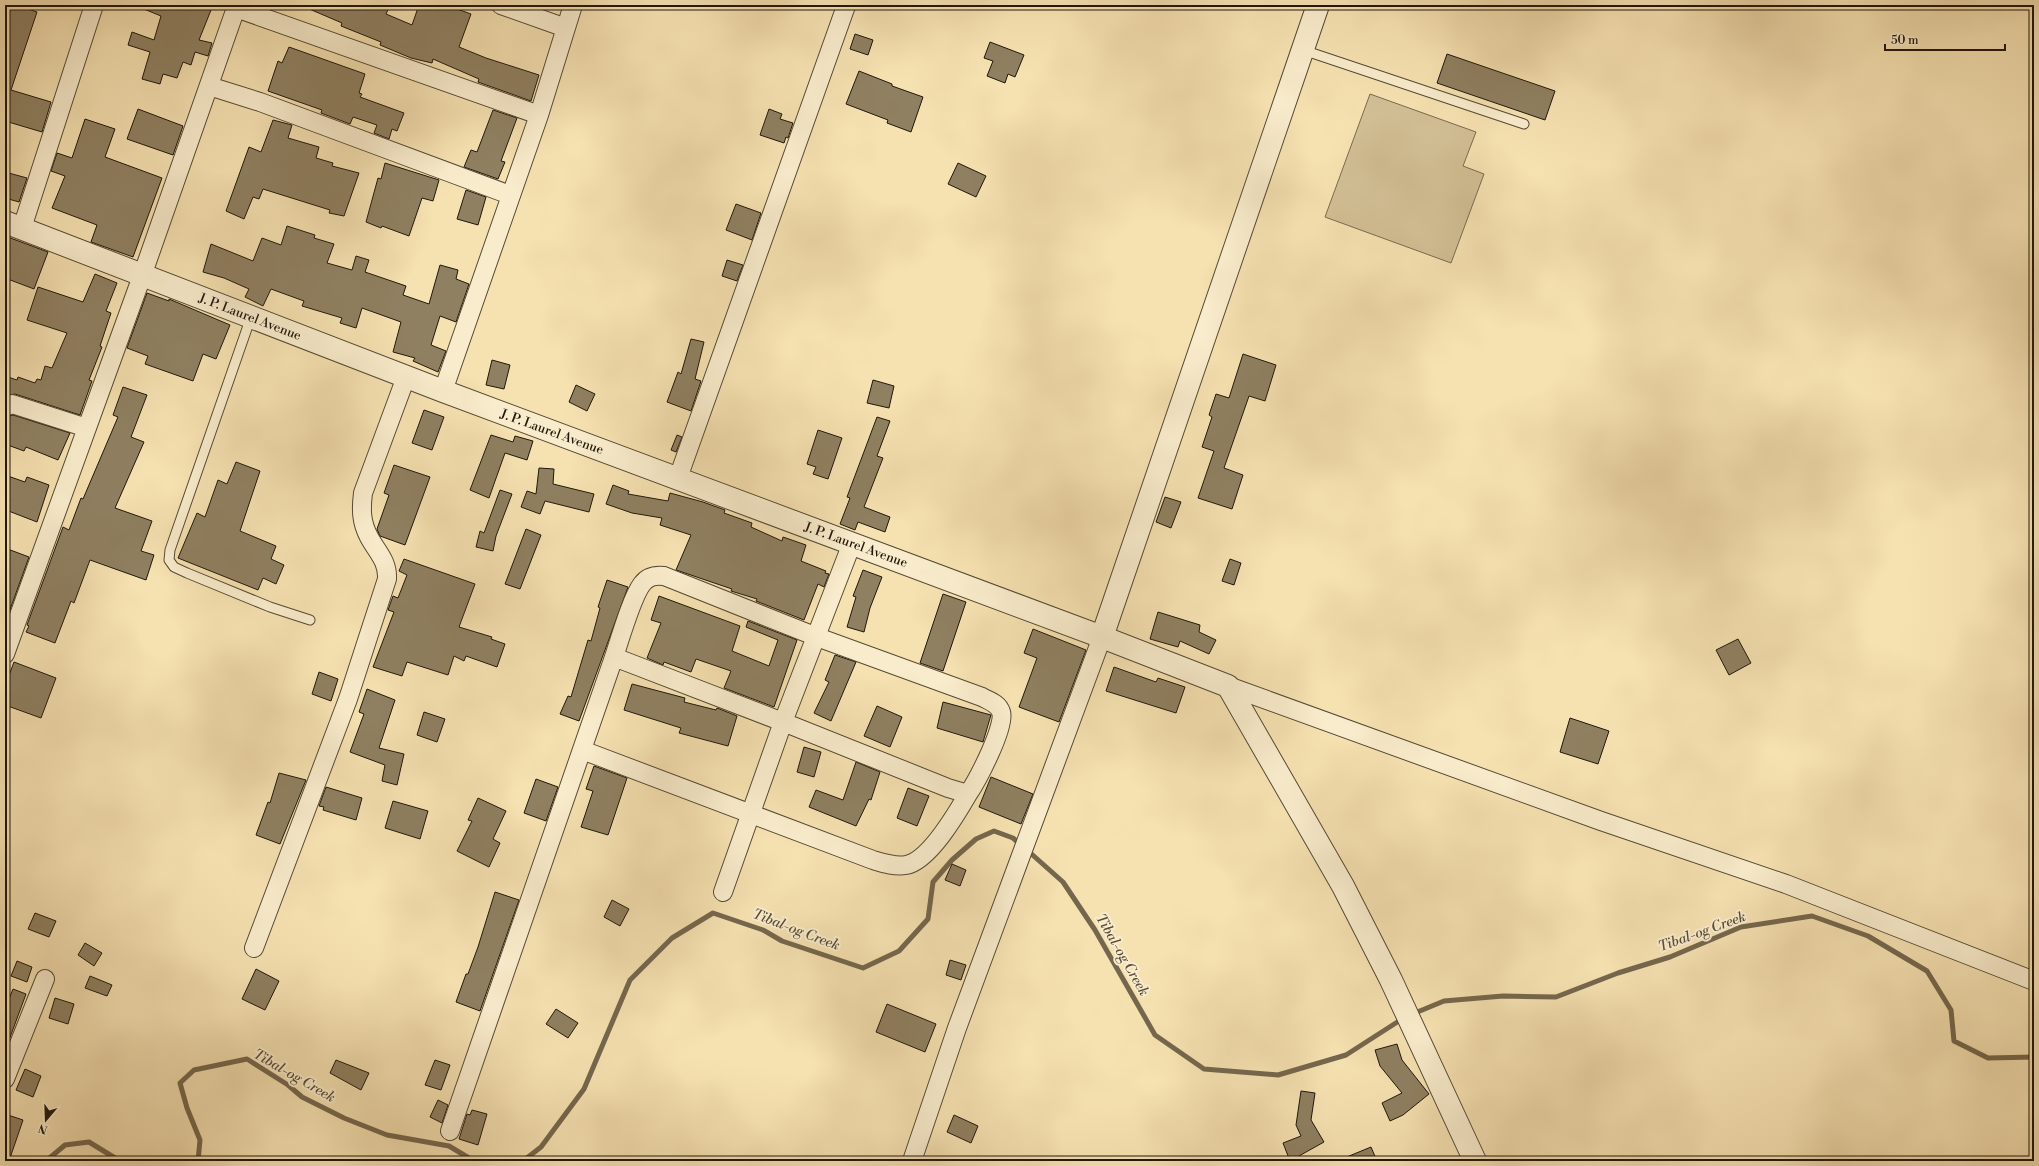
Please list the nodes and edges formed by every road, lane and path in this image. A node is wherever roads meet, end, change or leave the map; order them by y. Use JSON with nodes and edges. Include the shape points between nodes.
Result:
{"nodes":[{"id":1,"x":94,"y":5,"type":"edge"},
{"id":2,"x":501,"y":5,"type":"edge"},
{"id":3,"x":573,"y":5,"type":"edge"},
{"id":4,"x":1318,"y":5,"type":"edge"},
{"id":5,"x":846,"y":6,"type":"dead end"},
{"id":6,"x":236,"y":7,"type":"edge"},
{"id":7,"x":566,"y":28,"type":"junction"},
{"id":8,"x":1303,"y":50,"type":"junction"},
{"id":9,"x":209,"y":86,"type":"junction"},
{"id":10,"x":539,"y":115,"type":"junction"},
{"id":11,"x":1524,"y":124,"type":"dead end"},
{"id":12,"x":510,"y":195,"type":"junction"},
{"id":13,"x":14,"y":225,"type":"edge"},
{"id":14,"x":142,"y":276,"type":"junction"},
{"id":15,"x":251,"y":317,"type":"junction"},
{"id":16,"x":406,"y":377,"type":"junction"},
{"id":17,"x":443,"y":391,"type":"junction"},
{"id":18,"x":5,"y":407,"type":"edge"},
{"id":19,"x":87,"y":428,"type":"junction"},
{"id":20,"x":678,"y":478,"type":"junction"},
{"id":21,"x":852,"y":543,"type":"junction"},
{"id":22,"x":310,"y":620,"type":"dead end"},
{"id":23,"x":817,"y":636,"type":"junction"},
{"id":24,"x":1102,"y":637,"type":"junction"},
{"id":25,"x":5,"y":654,"type":"edge"},
{"id":26,"x":614,"y":657,"type":"junction"},
{"id":27,"x":1228,"y":686,"type":"junction"},
{"id":28,"x":783,"y":722,"type":"junction"},
{"id":29,"x":582,"y":750,"type":"junction"},
{"id":30,"x":968,"y":794,"type":"junction"},
{"id":31,"x":751,"y":812,"type":"junction"},
{"id":32,"x":723,"y":892,"type":"dead end"},
{"id":33,"x":254,"y":948,"type":"dead end"},
{"id":34,"x":45,"y":980,"type":"dead end"},
{"id":35,"x":2034,"y":981,"type":"edge"},
{"id":36,"x":5,"y":1079,"type":"edge"},
{"id":37,"x":450,"y":1131,"type":"dead end"},
{"id":38,"x":912,"y":1161,"type":"edge"},
{"id":39,"x":1475,"y":1161,"type":"edge"}],
"edges":[{"from":1,"to":13,"type":"street"},
{"from":2,"to":7,"type":"street"},
{"from":3,"to":7,"type":"street"},
{"from":4,"to":8,"type":"street"},
{"from":5,"to":20,"type":"street"},
{"from":6,"to":9,"type":"street"},
{"from":6,"to":10,"type":"street"},
{"from":7,"to":10,"type":"street"},
{"from":8,"to":11,"type":"lane"},
{"from":8,"to":24,"type":"street"},
{"from":9,"to":12,"type":"street","via":[[260,102]]},
{"from":9,"to":14,"type":"street"},
{"from":10,"to":12,"type":"street"},
{"from":12,"to":17,"type":"street"},
{"from":13,"to":14,"type":"street","name":"J. P. Laurel Avenue"},
{"from":14,"to":15,"type":"street","name":"J. P. Laurel Avenue"},
{"from":14,"to":19,"type":"street"},
{"from":15,"to":16,"type":"street","name":"J. P. Laurel Avenue"},
{"from":15,"to":22,"type":"lane","via":[[170,550],[169,560],[174,567],[187,573],[270,607]]},
{"from":16,"to":17,"type":"street","name":"J. P. Laurel Avenue"},
{"from":16,"to":33,"type":"street","via":[[363,493],[361,508],[369,537],[388,570],[387,579],[348,700]]},
{"from":17,"to":20,"type":"street","name":"J. P. Laurel Avenue"},
{"from":18,"to":19,"type":"street","via":[[12,404]]},
{"from":19,"to":25,"type":"street"},
{"from":20,"to":21,"type":"street","name":"J. P. Laurel Avenue"},
{"from":21,"to":23,"type":"street"},
{"from":21,"to":24,"type":"street","name":"J. P. Laurel Avenue"},
{"from":23,"to":26,"type":"street","via":[[664,576],[654,575],[642,583],[638,591]]},
{"from":23,"to":28,"type":"street"},
{"from":23,"to":30,"type":"street","via":[[996,704],[1001,712],[1001,723],[980,776]]},
{"from":24,"to":27,"type":"street","name":"J. P. Laurel Avenue"},
{"from":24,"to":38,"type":"street","via":[[957,1028]]},
{"from":26,"to":28,"type":"street"},
{"from":26,"to":29,"type":"street"},
{"from":27,"to":35,"type":"street","via":[[1602,822],[1786,884]]},
{"from":27,"to":39,"type":"street","via":[[1346,893],[1398,994]]},
{"from":28,"to":30,"type":"street"},
{"from":28,"to":31,"type":"street"},
{"from":29,"to":31,"type":"street"},
{"from":29,"to":37,"type":"street"},
{"from":30,"to":31,"type":"street","via":[[945,832],[917,861],[906,865],[892,865],[873,860]]},
{"from":31,"to":32,"type":"street"},
{"from":34,"to":36,"type":"street"}]}
